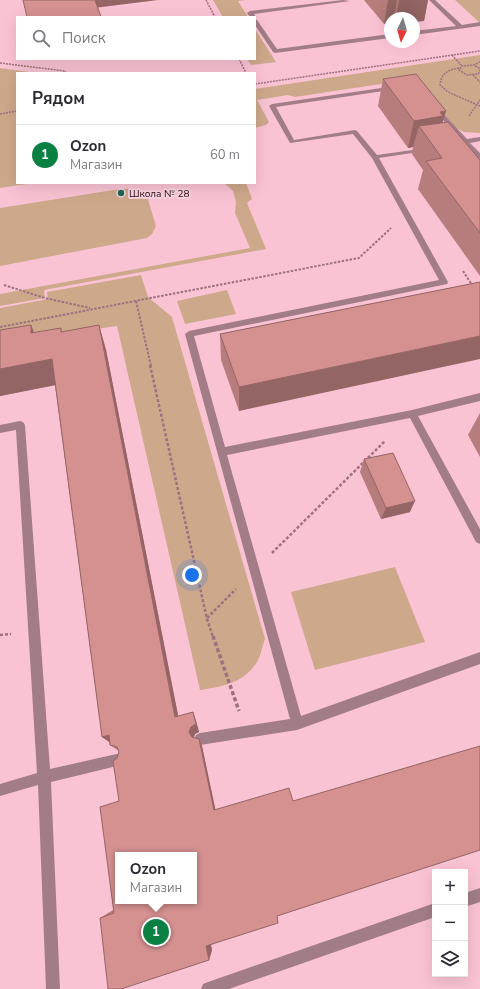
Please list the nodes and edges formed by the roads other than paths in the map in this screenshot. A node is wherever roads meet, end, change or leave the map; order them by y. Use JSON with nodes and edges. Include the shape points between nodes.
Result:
{"nodes":[{"id":1,"x":346,"y":0,"type":"edge"},
{"id":2,"x":432,"y":0,"type":"edge"},
{"id":3,"x":252,"y":16,"type":"edge"},
{"id":4,"x":256,"y":22,"type":"edge"},
{"id":5,"x":480,"y":24,"type":"edge"},
{"id":6,"x":460,"y":26,"type":"junction"},
{"id":7,"x":420,"y":31,"type":"edge"},
{"id":8,"x":384,"y":37,"type":"edge"},
{"id":9,"x":405,"y":86,"type":"edge"},
{"id":10,"x":428,"y":101,"type":"edge"},
{"id":11,"x":480,"y":139,"type":"edge"},
{"id":12,"x":467,"y":142,"type":"junction"},
{"id":13,"x":444,"y":146,"type":"edge"},
{"id":14,"x":429,"y":148,"type":"edge"},
{"id":15,"x":480,"y":156,"type":"edge"},
{"id":16,"x":375,"y":157,"type":"junction"},
{"id":17,"x":480,"y":398,"type":"edge"},
{"id":18,"x":412,"y":414,"type":"junction"},
{"id":19,"x":0,"y":429,"type":"edge"},
{"id":20,"x":222,"y":452,"type":"junction"},
{"id":21,"x":480,"y":539,"type":"edge"},
{"id":22,"x":480,"y":658,"type":"edge"},
{"id":23,"x":297,"y":724,"type":"junction"},
{"id":24,"x":200,"y":739,"type":"edge"},
{"id":25,"x":121,"y":759,"type":"edge"},
{"id":26,"x":44,"y":777,"type":"junction"},
{"id":27,"x":0,"y":790,"type":"edge"},
{"id":28,"x":480,"y":895,"type":"edge"},
{"id":29,"x":468,"y":899,"type":"edge"},
{"id":30,"x":432,"y":911,"type":"edge"},
{"id":31,"x":53,"y":989,"type":"edge"},
{"id":32,"x":208,"y":989,"type":"edge"}],
"edges":[{"from":1,"to":3,"type":"lane","via":[[250,13]]},
{"from":2,"to":6,"type":"lane"},
{"from":4,"to":8,"type":"lane","via":[[275,51]]},
{"from":5,"to":6,"type":"lane"},
{"from":6,"to":7,"type":"lane"},
{"from":9,"to":16,"type":"lane","via":[[272,106],[292,142],[355,132]]},
{"from":10,"to":12,"type":"lane"},
{"from":11,"to":12,"type":"lane"},
{"from":12,"to":13,"type":"lane"},
{"from":12,"to":15,"type":"lane"},
{"from":14,"to":16,"type":"lane"},
{"from":16,"to":20,"type":"lane","via":[[444,282],[188,334]]},
{"from":17,"to":18,"type":"lane"},
{"from":18,"to":20,"type":"lane"},
{"from":18,"to":21,"type":"lane"},
{"from":19,"to":26,"type":"lane","via":[[20,425]]},
{"from":20,"to":23,"type":"lane"},
{"from":22,"to":23,"type":"lane"},
{"from":23,"to":24,"type":"lane"},
{"from":25,"to":26,"type":"lane"},
{"from":26,"to":27,"type":"lane"},
{"from":26,"to":31,"type":"lane"},
{"from":28,"to":29,"type":"lane"},
{"from":30,"to":32,"type":"lane"}]}
